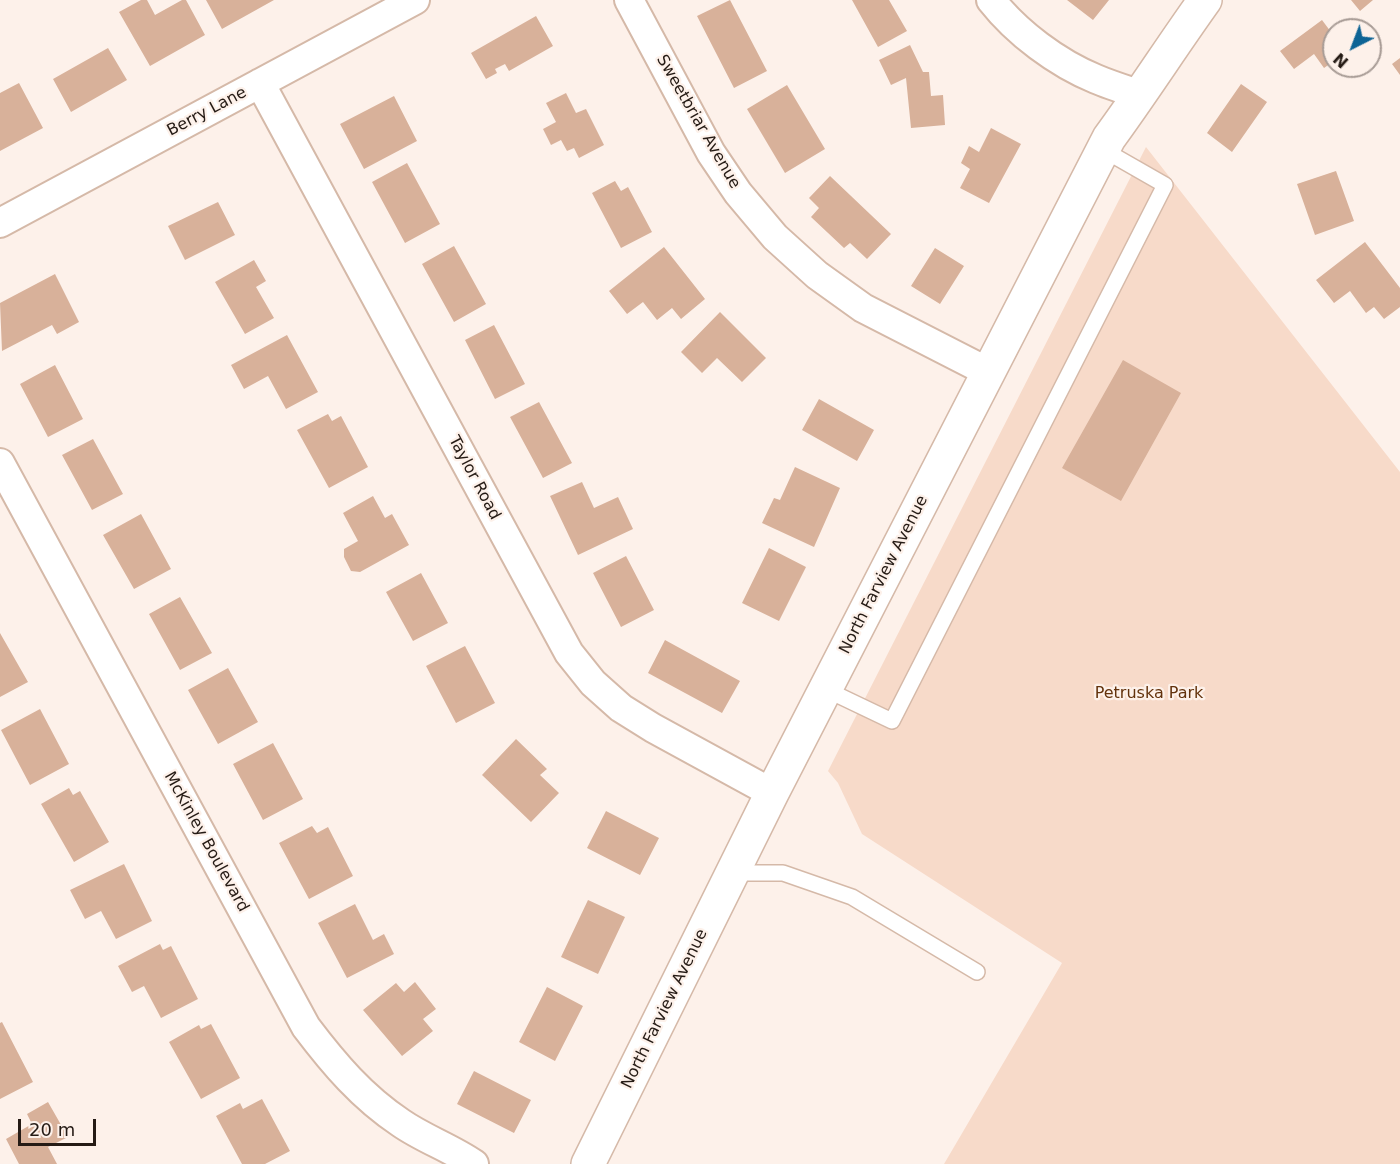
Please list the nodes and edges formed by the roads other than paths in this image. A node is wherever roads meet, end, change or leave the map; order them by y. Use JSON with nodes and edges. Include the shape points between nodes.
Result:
{"nodes":[{"id":1,"x":415,"y":0,"type":"edge"},
{"id":2,"x":629,"y":0,"type":"edge"},
{"id":3,"x":991,"y":0,"type":"edge"},
{"id":4,"x":1205,"y":0,"type":"edge"},
{"id":5,"x":260,"y":83,"type":"junction"},
{"id":6,"x":1141,"y":95,"type":"junction"},
{"id":7,"x":1102,"y":149,"type":"junction"},
{"id":8,"x":0,"y":223,"type":"edge"},
{"id":9,"x":988,"y":372,"type":"junction"},
{"id":10,"x":0,"y":463,"type":"edge"},
{"id":11,"x":825,"y":689,"type":"junction"},
{"id":12,"x":772,"y":793,"type":"junction"},
{"id":13,"x":733,"y":873,"type":"junction"},
{"id":14,"x":977,"y":972,"type":"dead end"},
{"id":15,"x":474,"y":1164,"type":"edge"},
{"id":16,"x":588,"y":1164,"type":"edge"}],
"edges":[{"from":1,"to":5,"type":"street","name":"Berry Lane"},
{"from":2,"to":9,"type":"street","name":"Sweetbriar Avenue","via":[[711,153],[738,194],[775,237],[817,275],[863,308]]},
{"from":3,"to":6,"type":"street","via":[[1026,36],[1059,60],[1095,79]]},
{"from":4,"to":6,"type":"street","name":"North Farview Avenue"},
{"from":5,"to":8,"type":"street","name":"Berry Lane"},
{"from":5,"to":12,"type":"street","name":"Taylor Road","via":[[569,653],[593,683],[621,708]]},
{"from":6,"to":7,"type":"street","name":"North Farview Avenue"},
{"from":7,"to":9,"type":"street","name":"North Farview Avenue"},
{"from":7,"to":11,"type":"lane","via":[[1165,185],[892,722]]},
{"from":9,"to":11,"type":"street","name":"North Farview Avenue"},
{"from":10,"to":15,"type":"street","name":"McKinley Boulevard","via":[[306,1027],[333,1064],[365,1096],[401,1124]]},
{"from":11,"to":12,"type":"street","name":"North Farview Avenue"},
{"from":12,"to":13,"type":"street","name":"North Farview Avenue"},
{"from":13,"to":14,"type":"lane","via":[[783,873],[852,897]]},
{"from":13,"to":16,"type":"street","name":"North Farview Avenue"}]}
